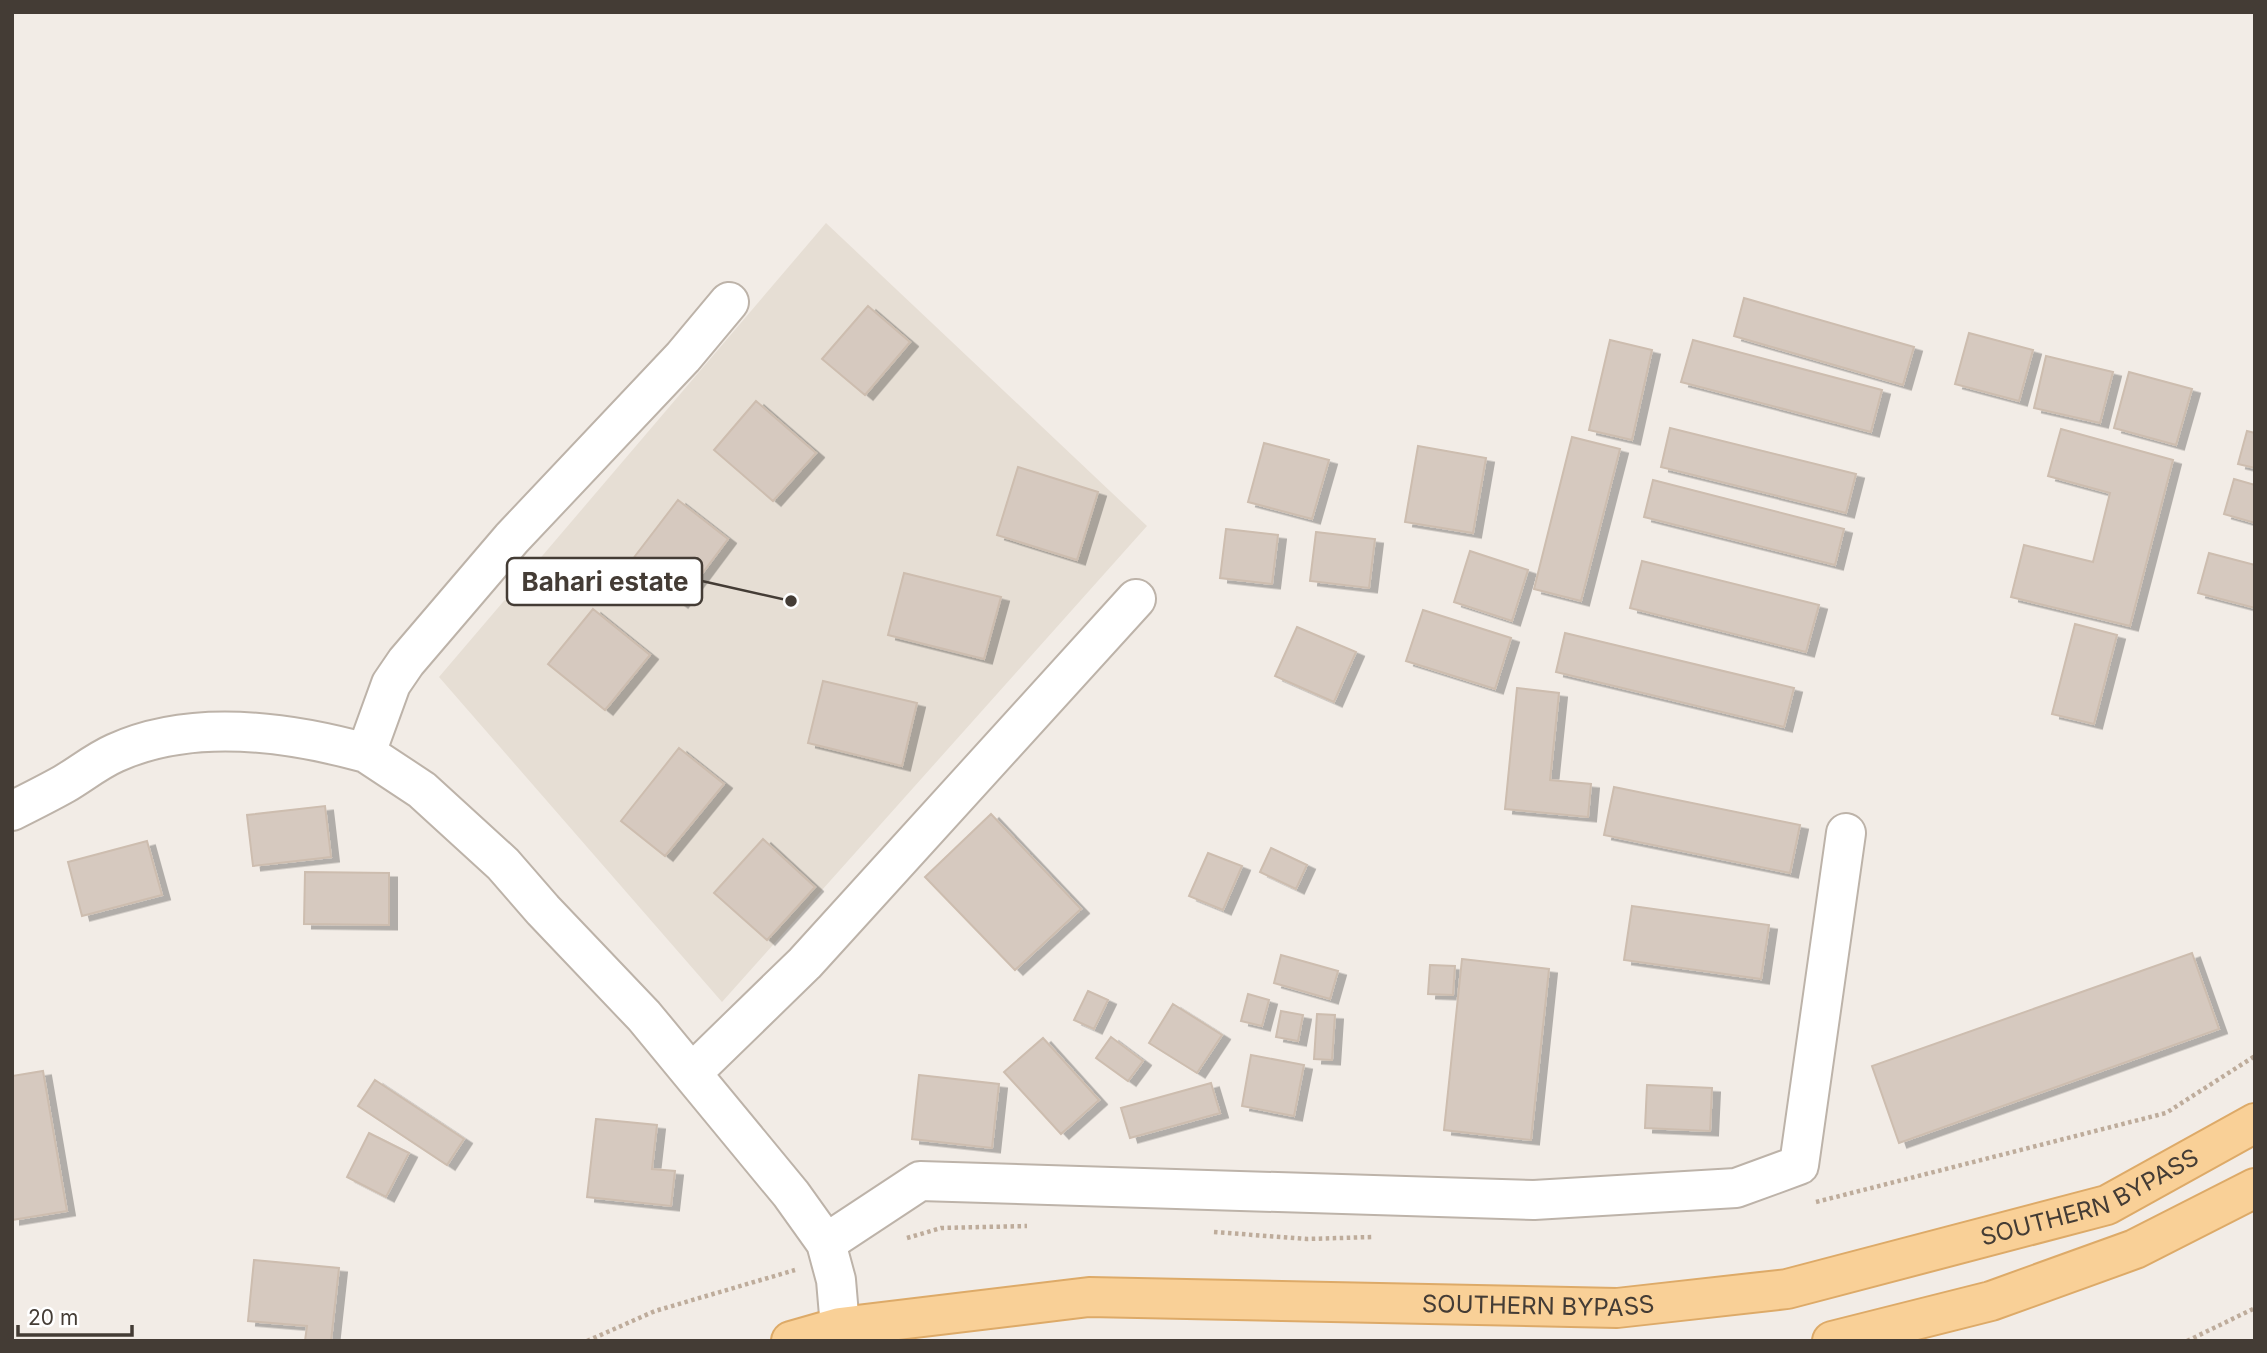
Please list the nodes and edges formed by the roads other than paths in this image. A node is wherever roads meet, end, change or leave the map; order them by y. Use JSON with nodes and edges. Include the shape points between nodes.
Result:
{"nodes":[{"id":1,"x":729,"y":302,"type":"dead end"},
{"id":2,"x":1136,"y":599,"type":"dead end"},
{"id":3,"x":366,"y":753,"type":"junction"},
{"id":4,"x":12,"y":811,"type":"edge"},
{"id":5,"x":1846,"y":833,"type":"dead end"},
{"id":6,"x":692,"y":1073,"type":"junction"},
{"id":7,"x":2255,"y":1123,"type":"edge"},
{"id":8,"x":2255,"y":1188,"type":"edge"},
{"id":9,"x":826,"y":1243,"type":"junction"},
{"id":10,"x":839,"y":1334,"type":"edge"},
{"id":11,"x":791,"y":1341,"type":"edge"},
{"id":12,"x":1832,"y":1341,"type":"edge"}],
"edges":[{"from":1,"to":3,"type":"street","via":[[512,538],[407,662],[391,684]]},
{"from":2,"to":6,"type":"street","via":[[805,963]]},
{"from":3,"to":4,"type":"street","via":[[271,735],[204,730],[159,737],[113,753]]},
{"from":3,"to":6,"type":"street","via":[[422,790],[503,864]]},
{"from":5,"to":9,"type":"street","via":[[1799,1166],[1736,1188],[1534,1200],[920,1181]]},
{"from":6,"to":9,"type":"street"},
{"from":7,"to":10,"type":"main road","name":"SOUTHERN BYPASS","via":[[2107,1205],[1787,1289],[1617,1308],[1089,1297]]},
{"from":8,"to":12,"type":"main road","via":[[2135,1249],[1991,1301]]},
{"from":9,"to":10,"type":"street","via":[[836,1280]]},
{"from":10,"to":11,"type":"main road","name":"SOUTHERN BYPASS"}]}
